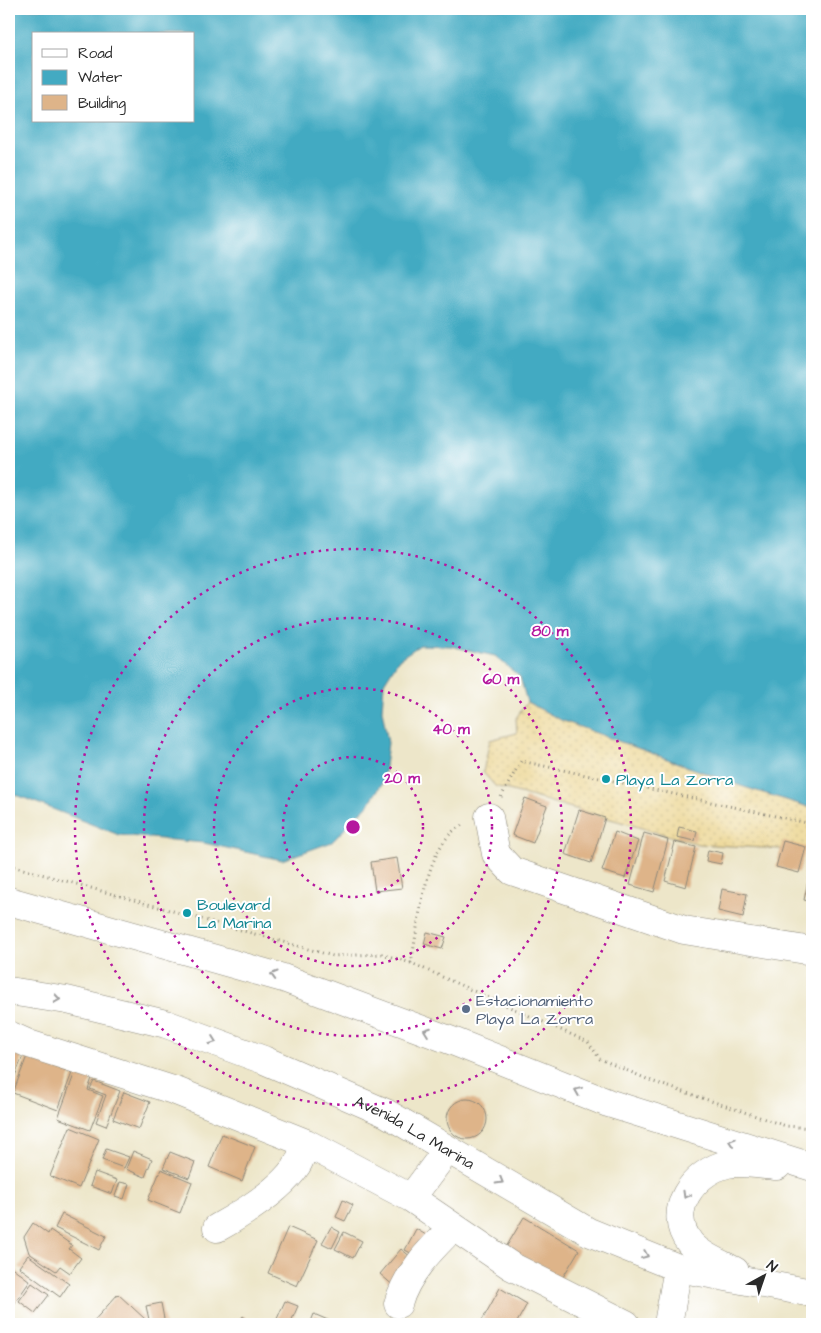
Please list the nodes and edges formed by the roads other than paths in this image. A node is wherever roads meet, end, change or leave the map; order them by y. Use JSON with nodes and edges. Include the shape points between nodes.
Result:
{"nodes":[{"id":1,"x":489,"y":817,"type":"road end"},
{"id":2,"x":9,"y":901,"type":"edge"},
{"id":3,"x":812,"y":951,"type":"edge"},
{"id":4,"x":9,"y":991,"type":"edge"},
{"id":5,"x":9,"y":1035,"type":"edge"},
{"id":6,"x":306,"y":1143,"type":"junction"},
{"id":7,"x":447,"y":1150,"type":"junction"},
{"id":8,"x":811,"y":1167,"type":"edge"},
{"id":9,"x":411,"y":1198,"type":"junction"},
{"id":10,"x":217,"y":1228,"type":"dead end"},
{"id":11,"x":453,"y":1228,"type":"junction"},
{"id":12,"x":678,"y":1268,"type":"junction"},
{"id":13,"x":756,"y":1281,"type":"junction"},
{"id":14,"x":812,"y":1292,"type":"edge"},
{"id":15,"x":398,"y":1304,"type":"dead end"},
{"id":16,"x":626,"y":1324,"type":"edge"},
{"id":17,"x":668,"y":1324,"type":"edge"}],
"edges":[{"from":1,"to":3,"type":"main road","via":[[496,854],[512,871],[684,930]]},
{"from":8,"to":2,"type":"main road","one_way":true,"via":[[608,1103],[283,978]]},
{"from":4,"to":7,"type":"main road","name":"Avenida La Marina","one_way":true,"via":[[67,1000],[166,1024],[237,1050],[386,1113]]},
{"from":5,"to":6,"type":"main road","via":[[176,1091]]},
{"from":6,"to":9,"type":"main road"},
{"from":6,"to":10,"type":"main road","via":[[296,1166],[273,1189],[246,1211]]},
{"from":7,"to":9,"type":"main road"},
{"from":7,"to":12,"type":"main road","name":"Avenida La Marina","one_way":true,"via":[[589,1232]]},
{"from":8,"to":13,"type":"main road","one_way":true,"via":[[727,1164],[698,1178],[684,1196],[680,1209],[682,1226],[690,1243],[705,1256]]},
{"from":9,"to":11,"type":"main road"},
{"from":11,"to":15,"type":"main road","via":[[427,1254],[403,1286]]},
{"from":11,"to":16,"type":"main road","via":[[511,1266]]},
{"from":12,"to":13,"type":"main road","name":"Avenida La Marina"},
{"from":12,"to":17,"type":"main road"},
{"from":13,"to":14,"type":"main road","name":"Avenida La Marina"}]}
